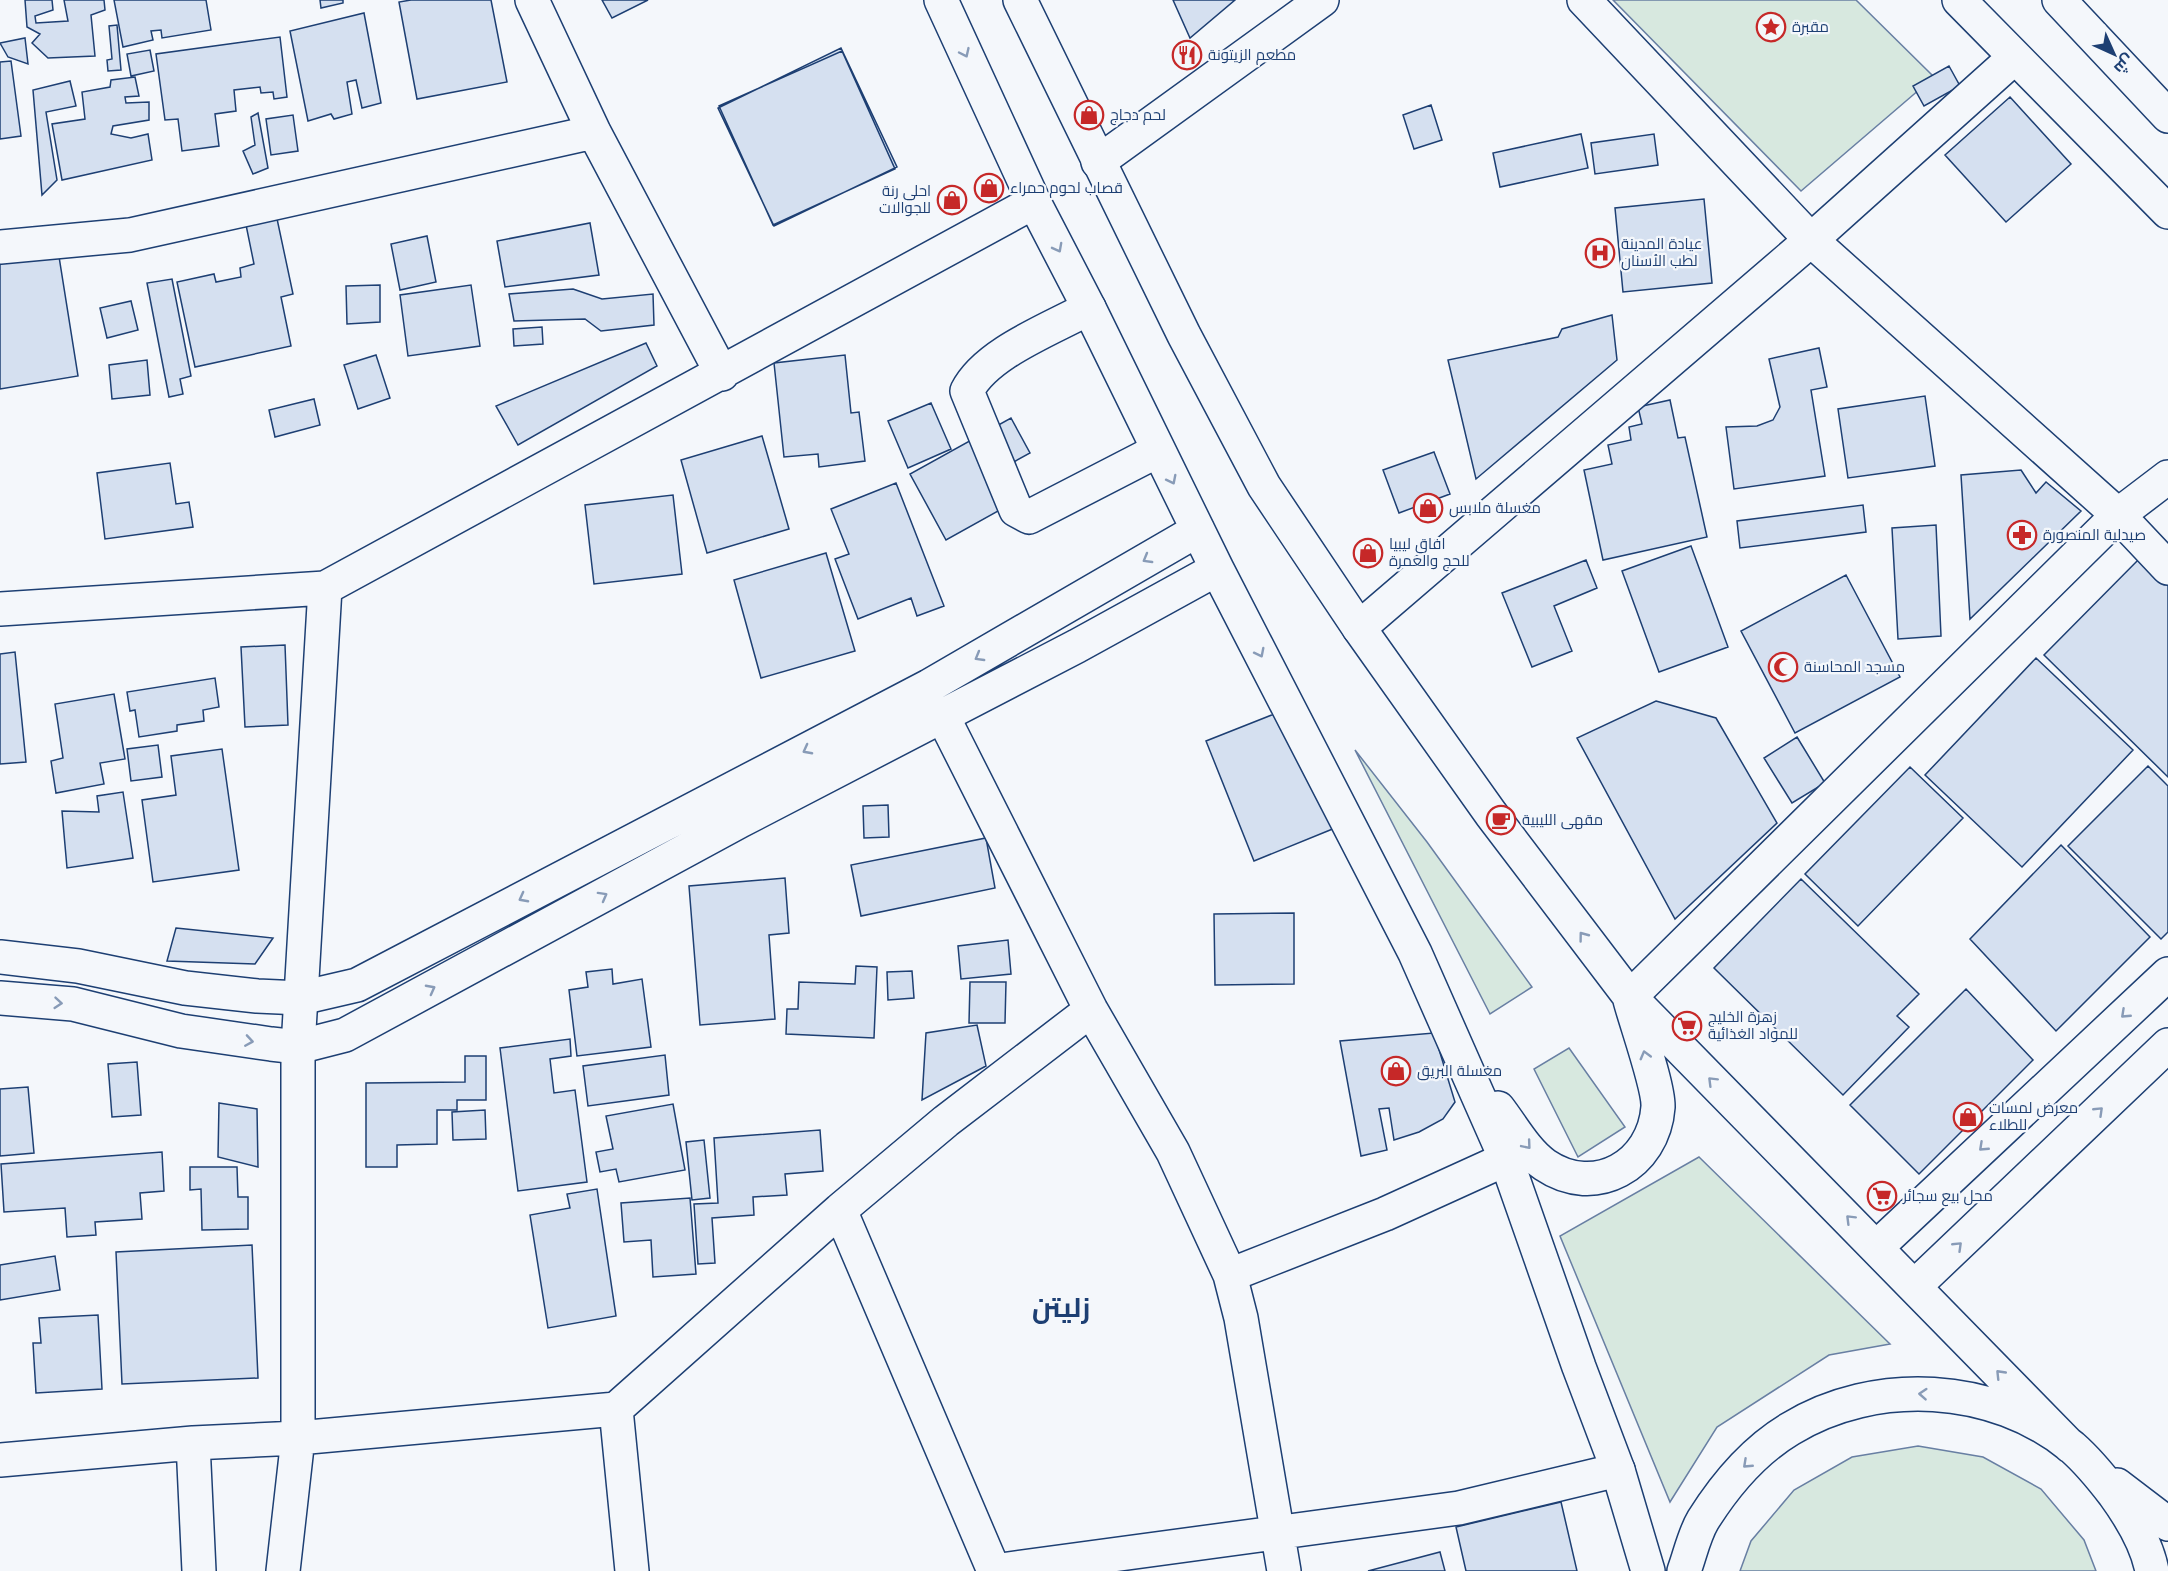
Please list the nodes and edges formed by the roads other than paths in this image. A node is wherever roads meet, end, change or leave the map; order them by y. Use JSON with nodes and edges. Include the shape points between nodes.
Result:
{"nodes":[{"id":1,"x":531,"y":0,"type":"edge"},
{"id":2,"x":941,"y":0,"type":"edge"},
{"id":3,"x":1020,"y":0,"type":"edge"},
{"id":4,"x":1322,"y":0,"type":"edge"},
{"id":5,"x":1584,"y":0,"type":"edge"},
{"id":6,"x":1959,"y":0,"type":"edge"},
{"id":7,"x":2059,"y":0,"type":"edge"},
{"id":8,"x":2015,"y":57,"type":"junction"},
{"id":9,"x":2168,"y":116,"type":"edge"},
{"id":10,"x":594,"y":132,"type":"junction"},
{"id":11,"x":1098,"y":162,"type":"junction"},
{"id":12,"x":1034,"y":202,"type":"junction"},
{"id":13,"x":2168,"y":212,"type":"edge"},
{"id":14,"x":1812,"y":240,"type":"junction"},
{"id":15,"x":0,"y":247,"type":"edge"},
{"id":16,"x":1089,"y":308,"type":"junction"},
{"id":17,"x":722,"y":374,"type":"junction"},
{"id":18,"x":1157,"y":451,"type":"junction"},
{"id":19,"x":2168,"y":477,"type":"edge"},
{"id":20,"x":2118,"y":515,"type":"junction"},
{"id":21,"x":1198,"y":530,"type":"junction"},
{"id":22,"x":2168,"y":568,"type":"edge"},
{"id":23,"x":1217,"y":569,"type":"junction"},
{"id":24,"x":325,"y":588,"type":"junction"},
{"id":25,"x":0,"y":609,"type":"edge"},
{"id":26,"x":1359,"y":628,"type":"junction"},
{"id":27,"x":942,"y":715,"type":"junction"},
{"id":28,"x":0,"y":957,"type":"edge"},
{"id":29,"x":2168,"y":974,"type":"edge"},
{"id":30,"x":1629,"y":997,"type":"junction"},
{"id":31,"x":0,"y":998,"type":"edge"},
{"id":32,"x":301,"y":998,"type":"junction"},
{"id":33,"x":1091,"y":1010,"type":"junction"},
{"id":34,"x":2168,"y":1045,"type":"edge"},
{"id":35,"x":298,"y":1047,"type":"junction"},
{"id":36,"x":1465,"y":1066,"type":"junction"},
{"id":37,"x":1506,"y":1159,"type":"junction"},
{"id":38,"x":840,"y":1210,"type":"junction"},
{"id":39,"x":1877,"y":1247,"type":"junction"},
{"id":40,"x":1230,"y":1275,"type":"junction"},
{"id":41,"x":1915,"y":1286,"type":"junction"},
{"id":42,"x":616,"y":1409,"type":"junction"},
{"id":43,"x":298,"y":1438,"type":"junction"},
{"id":44,"x":193,"y":1443,"type":"junction"},
{"id":45,"x":2070,"y":1446,"type":"junction"},
{"id":46,"x":0,"y":1460,"type":"edge"},
{"id":47,"x":2094,"y":1468,"type":"junction"},
{"id":48,"x":1618,"y":1470,"type":"junction"},
{"id":49,"x":2168,"y":1524,"type":"edge"},
{"id":50,"x":1277,"y":1533,"type":"junction"},
{"id":51,"x":2157,"y":1568,"type":"edge"},
{"id":52,"x":199,"y":1571,"type":"edge"},
{"id":53,"x":283,"y":1571,"type":"edge"},
{"id":54,"x":632,"y":1571,"type":"edge"},
{"id":55,"x":1284,"y":1571,"type":"edge"},
{"id":56,"x":1648,"y":1571,"type":"edge"},
{"id":57,"x":1684,"y":1571,"type":"edge"}],
"edges":[{"from":1,"to":10,"type":"street"},
{"from":2,"to":12,"type":"street","one_way":true},
{"from":3,"to":11,"type":"street"},
{"from":4,"to":11,"type":"street"},
{"from":5,"to":14,"type":"street"},
{"from":6,"to":8,"type":"street"},
{"from":7,"to":9,"type":"street"},
{"from":8,"to":13,"type":"street"},
{"from":8,"to":14,"type":"street"},
{"from":10,"to":15,"type":"street","via":[[130,235]]},
{"from":10,"to":17,"type":"street"},
{"from":11,"to":26,"type":"street","via":[[1264,486]]},
{"from":12,"to":16,"type":"street","one_way":true},
{"from":12,"to":17,"type":"street"},
{"from":14,"to":20,"type":"street"},
{"from":14,"to":26,"type":"street"},
{"from":16,"to":18,"type":"street"},
{"from":16,"to":18,"type":"street","via":[[992,361],[974,376],[967,391],[1016,510],[1029,517]]},
{"from":17,"to":24,"type":"street"},
{"from":18,"to":21,"type":"street","one_way":true},
{"from":19,"to":20,"type":"street"},
{"from":20,"to":22,"type":"street"},
{"from":20,"to":30,"type":"street"},
{"from":21,"to":23,"type":"street"},
{"from":21,"to":32,"type":"street","one_way":true,"via":[[929,686],[357,985]]},
{"from":23,"to":27,"type":"street"},
{"from":23,"to":36,"type":"street","one_way":true,"via":[[1415,953]]},
{"from":24,"to":25,"type":"street"},
{"from":24,"to":32,"type":"street"},
{"from":30,"to":26,"type":"street","one_way":true,"via":[[1491,814]]},
{"from":27,"to":33,"type":"street"},
{"from":35,"to":27,"type":"street","one_way":true,"via":[[345,1035]]},
{"from":28,"to":32,"type":"street","via":[[78,966],[185,988]]},
{"from":29,"to":39,"type":"street","one_way":true},
{"from":36,"to":30,"type":"street","one_way":true,"via":[[1544,1164],[1563,1175],[1586,1179],[1609,1175],[1630,1164],[1646,1148],[1656,1126],[1658,1104]]},
{"from":39,"to":30,"type":"street","one_way":true},
{"from":31,"to":35,"type":"street","one_way":true,"via":[[73,1004],[181,1031]]},
{"from":32,"to":35,"type":"street"},
{"from":33,"to":38,"type":"street","via":[[946,1121]]},
{"from":33,"to":40,"type":"street","via":[[1173,1152]]},
{"from":41,"to":34,"type":"street","one_way":true},
{"from":35,"to":43,"type":"street"},
{"from":36,"to":37,"type":"street"},
{"from":37,"to":40,"type":"street","via":[[1385,1214]]},
{"from":37,"to":48,"type":"street"},
{"from":38,"to":42,"type":"street"},
{"from":38,"to":50,"type":"street","via":[[994,1571]]},
{"from":39,"to":41,"type":"street"},
{"from":40,"to":50,"type":"street","via":[[1241,1318]]},
{"from":45,"to":41,"type":"street","one_way":true},
{"from":42,"to":43,"type":"street"},
{"from":42,"to":54,"type":"street"},
{"from":43,"to":44,"type":"street"},
{"from":43,"to":53,"type":"street"},
{"from":44,"to":46,"type":"street"},
{"from":44,"to":52,"type":"street"},
{"from":45,"to":47,"type":"street"},
{"from":45,"to":57,"type":"street","one_way":true,"via":[[2020,1415],[1963,1397],[1903,1393],[1845,1404],[1790,1429],[1743,1466],[1702,1521]]},
{"from":47,"to":49,"type":"street"},
{"from":47,"to":51,"type":"street","via":[[2128,1514]]},
{"from":48,"to":50,"type":"street","via":[[1459,1508]]},
{"from":48,"to":56,"type":"street"},
{"from":50,"to":55,"type":"street"}]}
